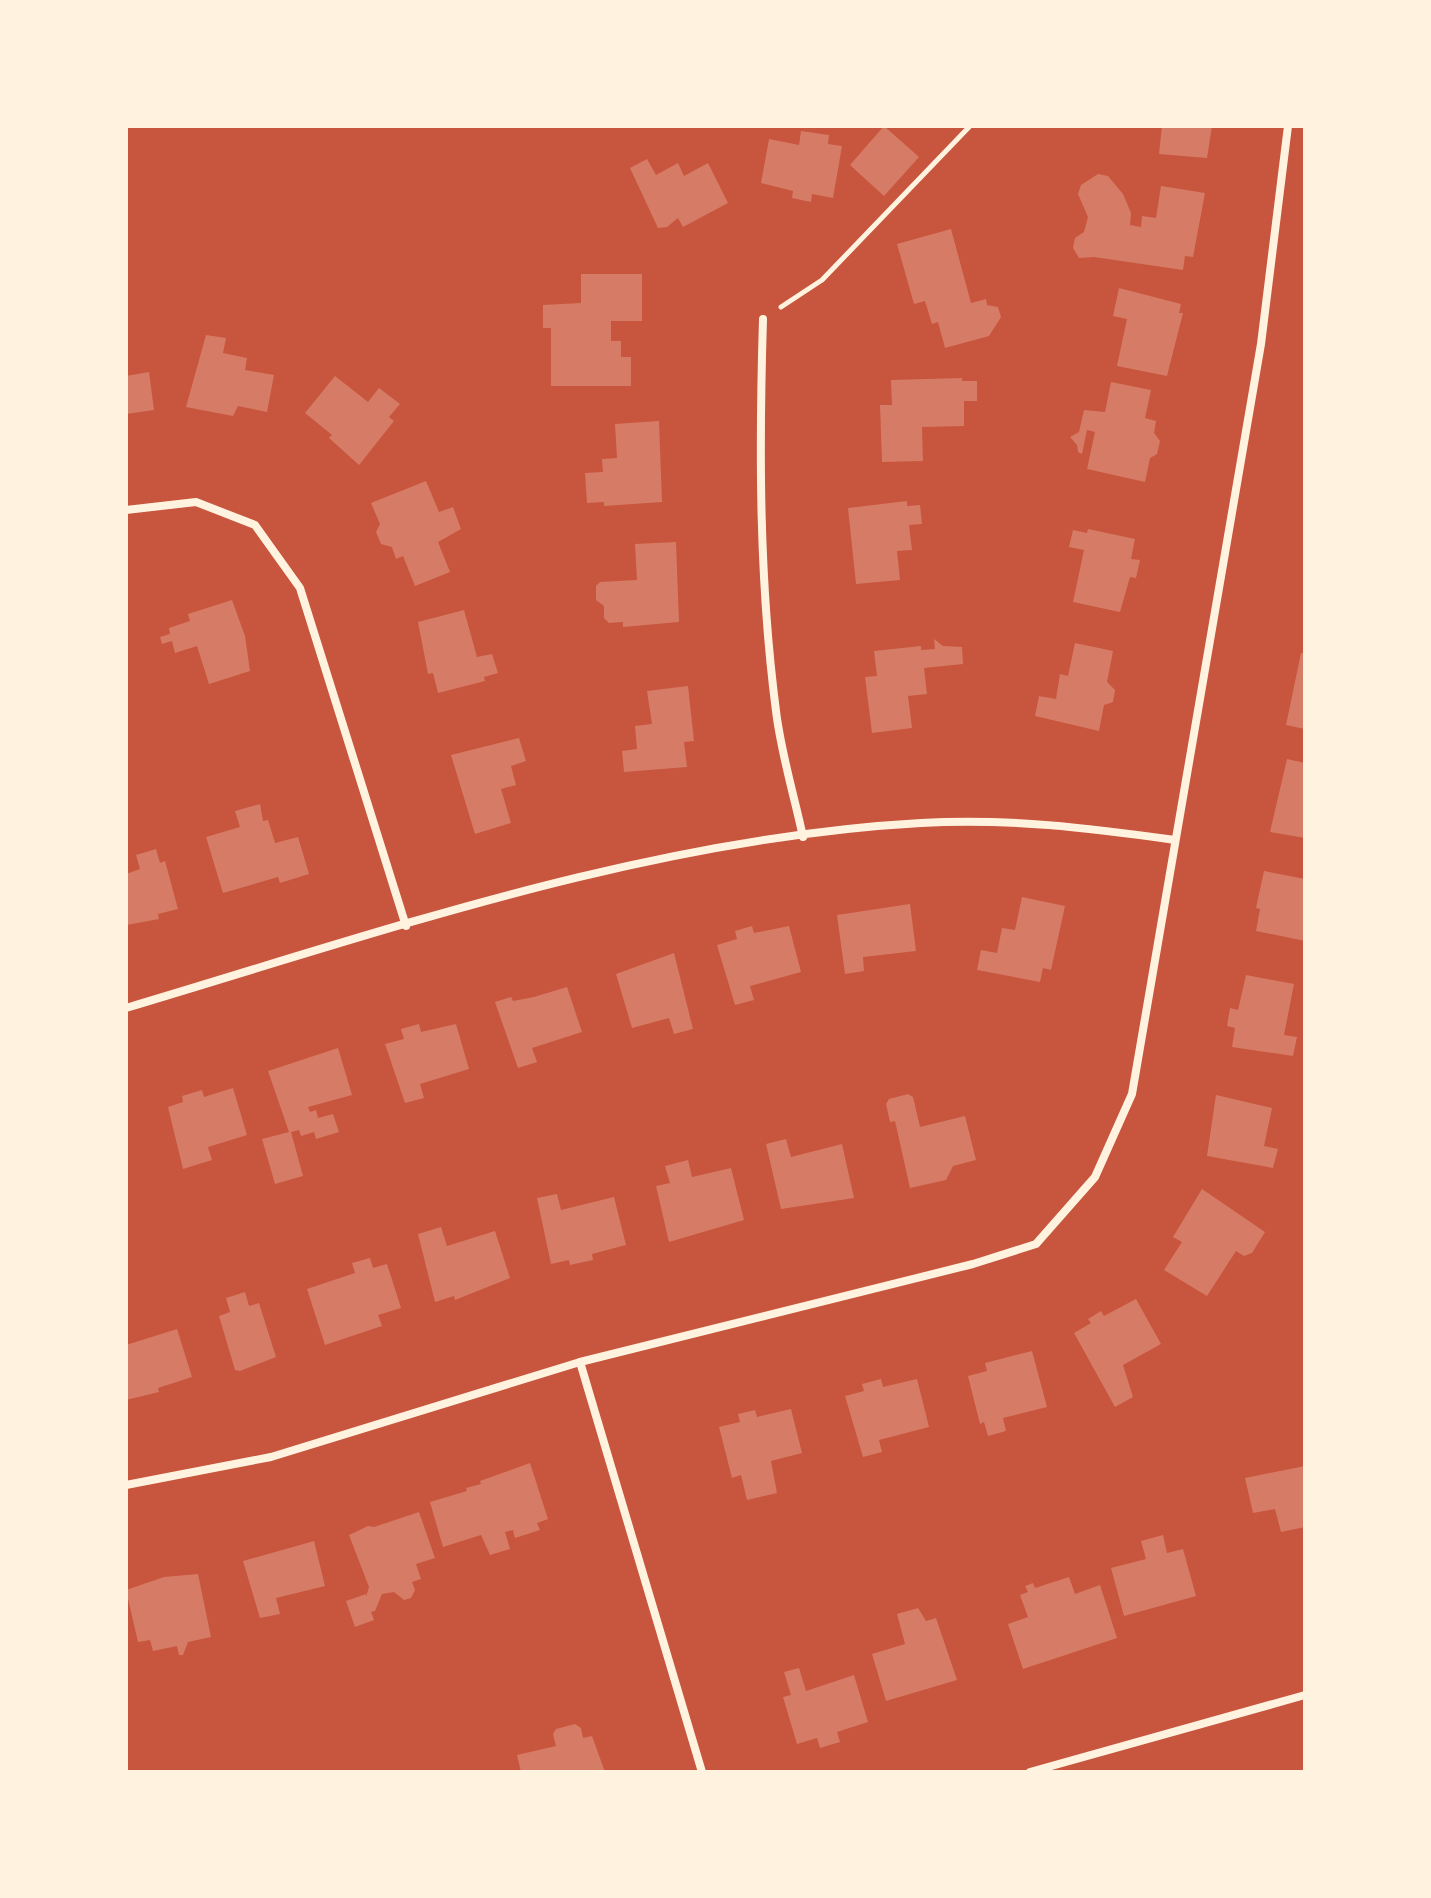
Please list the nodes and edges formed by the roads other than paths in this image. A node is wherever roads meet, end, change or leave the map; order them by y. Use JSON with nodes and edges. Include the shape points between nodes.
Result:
{"nodes":[{"id":1,"x":1288,"y":126,"type":"edge"},
{"id":2,"x":763,"y":319,"type":"road end"},
{"id":3,"x":126,"y":510,"type":"edge"},
{"id":4,"x":803,"y":837,"type":"junction"},
{"id":5,"x":1175,"y":840,"type":"junction"},
{"id":6,"x":406,"y":926,"type":"junction"},
{"id":7,"x":126,"y":1008,"type":"edge"},
{"id":8,"x":580,"y":1362,"type":"junction"},
{"id":9,"x":126,"y":1485,"type":"edge"},
{"id":10,"x":1305,"y":1695,"type":"edge"},
{"id":11,"x":702,"y":1772,"type":"edge"},
{"id":12,"x":1030,"y":1772,"type":"edge"}],
"edges":[{"from":1,"to":5,"type":"street","via":[[1261,344]]},
{"from":2,"to":4,"type":"street","via":[[758,475],[762,583],[776,715]]},
{"from":3,"to":6,"type":"street","via":[[196,502],[255,525],[300,588]]},
{"from":4,"to":5,"type":"street","via":[[921,823],[1052,823]]},
{"from":4,"to":6,"type":"street","via":[[663,859],[538,887]]},
{"from":5,"to":8,"type":"street","via":[[1132,1094],[1095,1177],[1036,1244]]},
{"from":6,"to":7,"type":"street"},
{"from":8,"to":9,"type":"street","via":[[271,1457]]},
{"from":8,"to":11,"type":"street"},
{"from":10,"to":12,"type":"street"}]}
